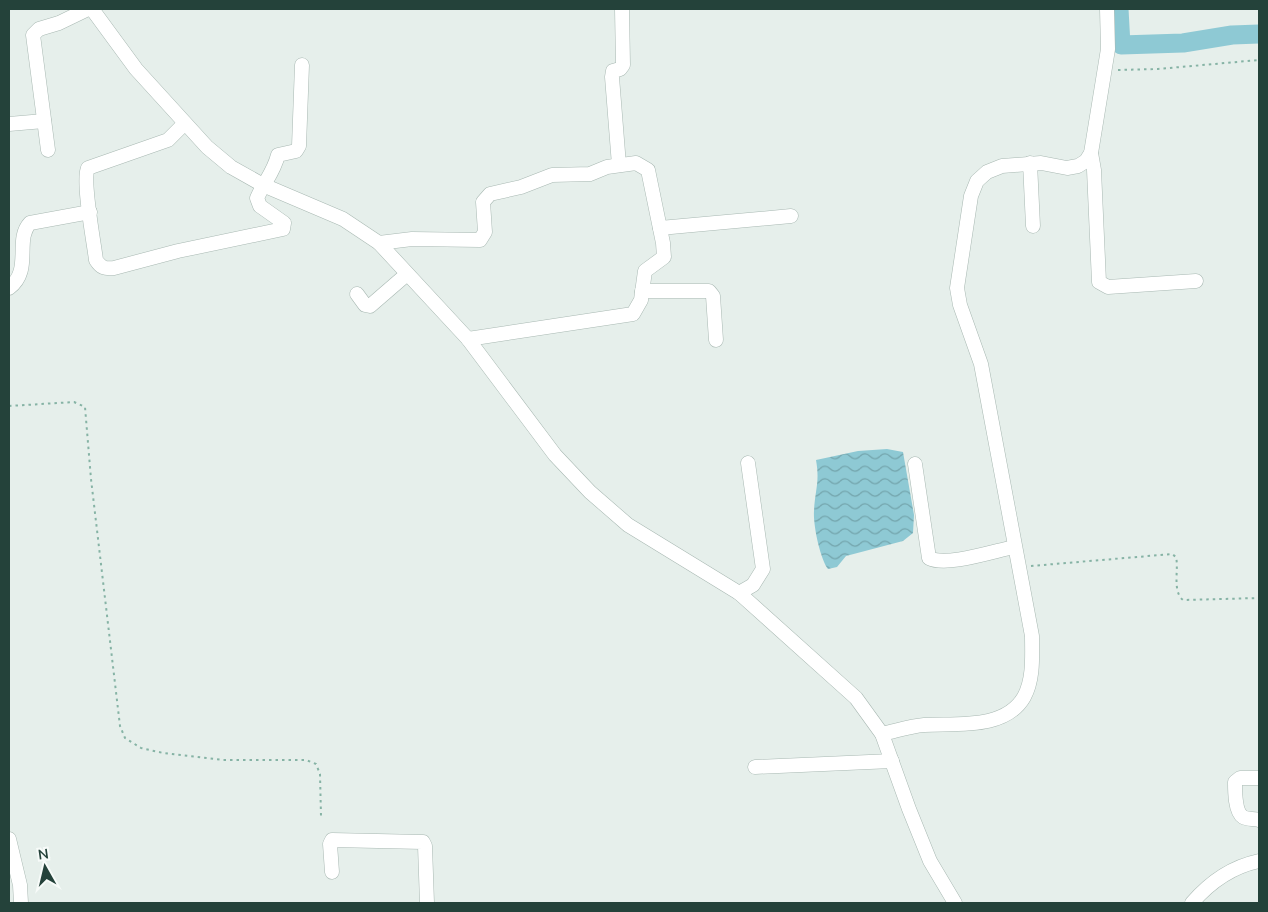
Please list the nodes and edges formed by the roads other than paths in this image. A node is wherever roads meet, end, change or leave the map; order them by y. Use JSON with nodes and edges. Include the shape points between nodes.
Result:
{"nodes":[{"id":1,"x":88,"y":9,"type":"edge"},
{"id":2,"x":92,"y":9,"type":"edge"},
{"id":3,"x":622,"y":9,"type":"edge"},
{"id":4,"x":1106,"y":9,"type":"edge"},
{"id":5,"x":302,"y":65,"type":"dead end"},
{"id":6,"x":44,"y":120,"type":"junction"},
{"id":7,"x":9,"y":124,"type":"edge"},
{"id":8,"x":184,"y":124,"type":"junction"},
{"id":9,"x":48,"y":150,"type":"dead end"},
{"id":10,"x":1091,"y":152,"type":"junction"},
{"id":11,"x":1030,"y":163,"type":"junction"},
{"id":12,"x":619,"y":165,"type":"junction"},
{"id":13,"x":263,"y":185,"type":"junction"},
{"id":14,"x":90,"y":212,"type":"junction"},
{"id":15,"x":792,"y":216,"type":"dead end"},
{"id":16,"x":1034,"y":226,"type":"dead end"},
{"id":17,"x":660,"y":228,"type":"junction"},
{"id":18,"x":379,"y":243,"type":"junction"},
{"id":19,"x":407,"y":274,"type":"junction"},
{"id":20,"x":1196,"y":281,"type":"dead end"},
{"id":21,"x":9,"y":288,"type":"edge"},
{"id":22,"x":642,"y":291,"type":"junction"},
{"id":23,"x":357,"y":294,"type":"dead end"},
{"id":24,"x":468,"y":339,"type":"junction"},
{"id":25,"x":716,"y":340,"type":"dead end"},
{"id":26,"x":748,"y":463,"type":"dead end"},
{"id":27,"x":915,"y":464,"type":"dead end"},
{"id":28,"x":1014,"y":547,"type":"junction"},
{"id":29,"x":739,"y":593,"type":"junction"},
{"id":30,"x":882,"y":734,"type":"junction"},
{"id":31,"x":892,"y":762,"type":"junction"},
{"id":32,"x":755,"y":767,"type":"dead end"},
{"id":33,"x":1259,"y":778,"type":"edge"},
{"id":34,"x":1259,"y":820,"type":"edge"},
{"id":35,"x":9,"y":839,"type":"edge"},
{"id":36,"x":1259,"y":861,"type":"edge"},
{"id":37,"x":332,"y":872,"type":"dead end"},
{"id":38,"x":21,"y":903,"type":"edge"},
{"id":39,"x":427,"y":903,"type":"edge"},
{"id":40,"x":955,"y":903,"type":"edge"},
{"id":41,"x":1192,"y":903,"type":"edge"}],
"edges":[{"from":1,"to":6,"type":"street","via":[[59,24],[39,29],[33,35]]},
{"from":2,"to":8,"type":"street","via":[[121,51]]},
{"from":3,"to":12,"type":"street","via":[[623,65],[620,70],[613,71],[612,77]]},
{"from":4,"to":10,"type":"street","via":[[1106,70]]},
{"from":5,"to":13,"type":"street","via":[[299,146],[296,151],[278,155],[273,172]]},
{"from":6,"to":7,"type":"street"},
{"from":6,"to":9,"type":"street"},
{"from":8,"to":13,"type":"street","via":[[231,167]]},
{"from":8,"to":14,"type":"street","via":[[168,140],[88,168]]},
{"from":10,"to":11,"type":"street","via":[[1086,160],[1072,167]]},
{"from":10,"to":20,"type":"street","via":[[1099,282],[1108,287]]},
{"from":11,"to":16,"type":"street"},
{"from":11,"to":28,"type":"street","via":[[1002,166],[987,172],[977,181],[971,196],[957,288],[981,364]]},
{"from":12,"to":17,"type":"street","via":[[636,163],[648,170]]},
{"from":12,"to":18,"type":"street","via":[[590,174],[552,174],[521,187],[490,194],[483,202],[485,232],[480,240],[412,239]]},
{"from":13,"to":14,"type":"street","via":[[258,203],[282,221],[284,226],[280,231],[178,251],[114,268],[106,269],[96,260]]},
{"from":13,"to":18,"type":"street","via":[[343,219]]},
{"from":14,"to":21,"type":"street","via":[[30,222],[25,231],[22,269]]},
{"from":15,"to":17,"type":"street"},
{"from":17,"to":22,"type":"street","via":[[664,256],[645,271]]},
{"from":18,"to":19,"type":"street"},
{"from":19,"to":23,"type":"street","via":[[370,306],[365,305]]},
{"from":19,"to":24,"type":"street"},
{"from":22,"to":24,"type":"street","via":[[637,309],[624,317]]},
{"from":22,"to":25,"type":"street","via":[[709,291],[713,296]]},
{"from":24,"to":29,"type":"street","via":[[555,455],[590,492],[628,525]]},
{"from":26,"to":29,"type":"street","via":[[763,569],[753,585]]},
{"from":27,"to":28,"type":"street","via":[[929,558],[946,561]]},
{"from":28,"to":30,"type":"street","via":[[1032,636],[1030,677],[1024,697],[1010,711],[992,720],[908,727]]},
{"from":29,"to":30,"type":"street","via":[[856,698]]},
{"from":30,"to":31,"type":"street"},
{"from":31,"to":32,"type":"street"},
{"from":31,"to":40,"type":"street","via":[[930,861]]},
{"from":33,"to":34,"type":"street","via":[[1240,778],[1235,787],[1240,814],[1244,818]]},
{"from":35,"to":38,"type":"street"},
{"from":36,"to":41,"type":"street","via":[[1228,872],[1211,883]]},
{"from":37,"to":39,"type":"street","via":[[332,840],[423,842],[426,846]]}]}
